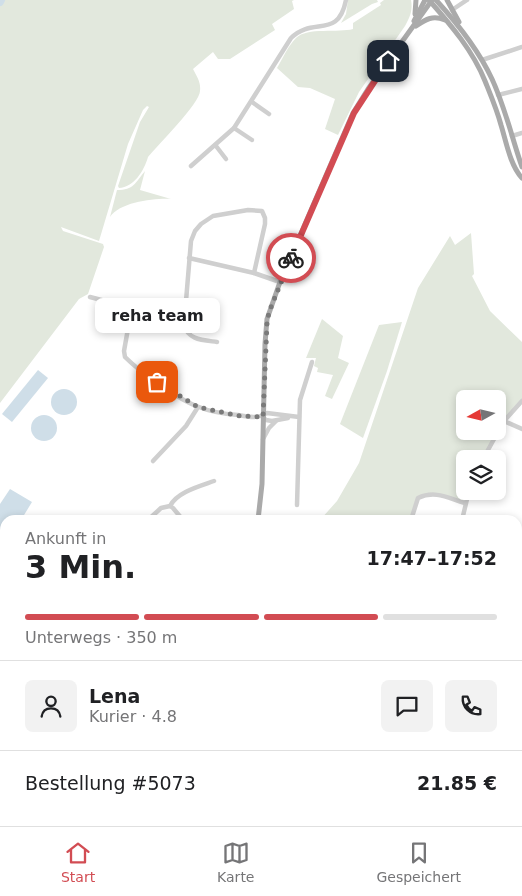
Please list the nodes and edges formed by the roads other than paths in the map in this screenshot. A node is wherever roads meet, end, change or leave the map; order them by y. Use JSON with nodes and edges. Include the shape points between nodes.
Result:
{"nodes":[{"id":1,"x":346,"y":0,"type":"edge"},
{"id":2,"x":416,"y":0,"type":"edge"},
{"id":3,"x":430,"y":0,"type":"edge"},
{"id":4,"x":447,"y":0,"type":"edge"},
{"id":5,"x":467,"y":0,"type":"edge"},
{"id":6,"x":452,"y":10,"type":"junction"},
{"id":7,"x":414,"y":20,"type":"junction"},
{"id":8,"x":446,"y":20,"type":"junction"},
{"id":9,"x":412,"y":29,"type":"junction"},
{"id":10,"x":464,"y":31,"type":"junction"},
{"id":11,"x":522,"y":47,"type":"edge"},
{"id":12,"x":482,"y":60,"type":"junction"},
{"id":13,"x":522,"y":89,"type":"edge"},
{"id":14,"x":498,"y":95,"type":"junction"},
{"id":15,"x":252,"y":102,"type":"junction"},
{"id":16,"x":269,"y":114,"type":"dead end"},
{"id":17,"x":234,"y":128,"type":"junction"},
{"id":18,"x":522,"y":133,"type":"edge"},
{"id":19,"x":512,"y":136,"type":"junction"},
{"id":20,"x":252,"y":140,"type":"dead end"},
{"id":21,"x":216,"y":146,"type":"junction"},
{"id":22,"x":226,"y":159,"type":"dead end"},
{"id":23,"x":191,"y":166,"type":"dead end"},
{"id":24,"x":522,"y":167,"type":"edge"},
{"id":25,"x":522,"y":178,"type":"edge"},
{"id":26,"x":190,"y":258,"type":"junction"},
{"id":27,"x":254,"y":273,"type":"junction"},
{"id":28,"x":280,"y":282,"type":"junction"},
{"id":29,"x":90,"y":297,"type":"dead end"},
{"id":30,"x":217,"y":342,"type":"dead end"},
{"id":31,"x":312,"y":362,"type":"dead end"},
{"id":32,"x":522,"y":401,"type":"edge"},
{"id":33,"x":198,"y":407,"type":"junction"},
{"id":34,"x":263,"y":417,"type":"junction"},
{"id":35,"x":292,"y":417,"type":"junction"},
{"id":36,"x":299,"y":417,"type":"junction"},
{"id":37,"x":506,"y":419,"type":"edge"},
{"id":38,"x":278,"y":420,"type":"junction"},
{"id":39,"x":506,"y":422,"type":"edge"},
{"id":40,"x":522,"y":429,"type":"edge"},
{"id":41,"x":263,"y":440,"type":"junction"},
{"id":42,"x":153,"y":461,"type":"dead end"},
{"id":43,"x":214,"y":481,"type":"dead end"},
{"id":44,"x":466,"y":500,"type":"edge"},
{"id":45,"x":465,"y":503,"type":"junction"},
{"id":46,"x":297,"y":505,"type":"dead end"},
{"id":47,"x":170,"y":506,"type":"junction"},
{"id":48,"x":153,"y":515,"type":"edge"},
{"id":49,"x":179,"y":515,"type":"edge"},
{"id":50,"x":259,"y":515,"type":"edge"},
{"id":51,"x":413,"y":515,"type":"edge"},
{"id":52,"x":463,"y":515,"type":"edge"}],
"edges":[{"from":1,"to":15,"type":"street","via":[[339,20],[320,27],[304,28],[291,38]]},
{"from":2,"to":7,"type":"main road"},
{"from":3,"to":7,"type":"main road"},
{"from":3,"to":8,"type":"main road"},
{"from":3,"to":9,"type":"main road"},
{"from":3,"to":10,"type":"main road"},
{"from":4,"to":6,"type":"main road"},
{"from":5,"to":6,"type":"street"},
{"from":6,"to":10,"type":"main road"},
{"from":7,"to":9,"type":"main road"},
{"from":8,"to":9,"type":"main road","via":[[429,18]]},
{"from":8,"to":25,"type":"main road","via":[[482,73],[512,160]]},
{"from":9,"to":28,"type":"main road","via":[[354,113]]},
{"from":10,"to":12,"type":"main road"},
{"from":11,"to":12,"type":"street"},
{"from":12,"to":14,"type":"main road"},
{"from":13,"to":14,"type":"street"},
{"from":14,"to":19,"type":"main road"},
{"from":15,"to":16,"type":"street"},
{"from":15,"to":17,"type":"street"},
{"from":17,"to":20,"type":"street"},
{"from":17,"to":21,"type":"street"},
{"from":18,"to":19,"type":"street"},
{"from":19,"to":24,"type":"main road"},
{"from":21,"to":22,"type":"street"},
{"from":21,"to":23,"type":"street"},
{"from":26,"to":27,"type":"street"},
{"from":26,"to":27,"type":"street","via":[[195,230],[213,216],[262,211],[265,224]]},
{"from":26,"to":30,"type":"street","via":[[184,327],[192,337]]},
{"from":27,"to":28,"type":"street"},
{"from":28,"to":34,"type":"main road","via":[[266,327]]},
{"from":29,"to":33,"type":"street","via":[[128,306],[125,357],[157,382]]},
{"from":31,"to":36,"type":"street","via":[[300,395]]},
{"from":32,"to":37,"type":"street"},
{"from":33,"to":34,"type":"street","via":[[240,416]]},
{"from":33,"to":42,"type":"street","via":[[186,426]]},
{"from":34,"to":35,"type":"street","via":[[268,414]]},
{"from":34,"to":38,"type":"street","via":[[268,421]]},
{"from":34,"to":41,"type":"main road"},
{"from":35,"to":36,"type":"street"},
{"from":35,"to":38,"type":"street"},
{"from":36,"to":46,"type":"street"},
{"from":38,"to":41,"type":"street","via":[[270,426]]},
{"from":39,"to":40,"type":"street"},
{"from":41,"to":50,"type":"main road"},
{"from":43,"to":47,"type":"street","via":[[182,495]]},
{"from":44,"to":45,"type":"street"},
{"from":45,"to":51,"type":"street","via":[[432,493],[418,498]]},
{"from":45,"to":52,"type":"street"},
{"from":47,"to":48,"type":"street","via":[[161,508]]},
{"from":47,"to":49,"type":"street"}]}
